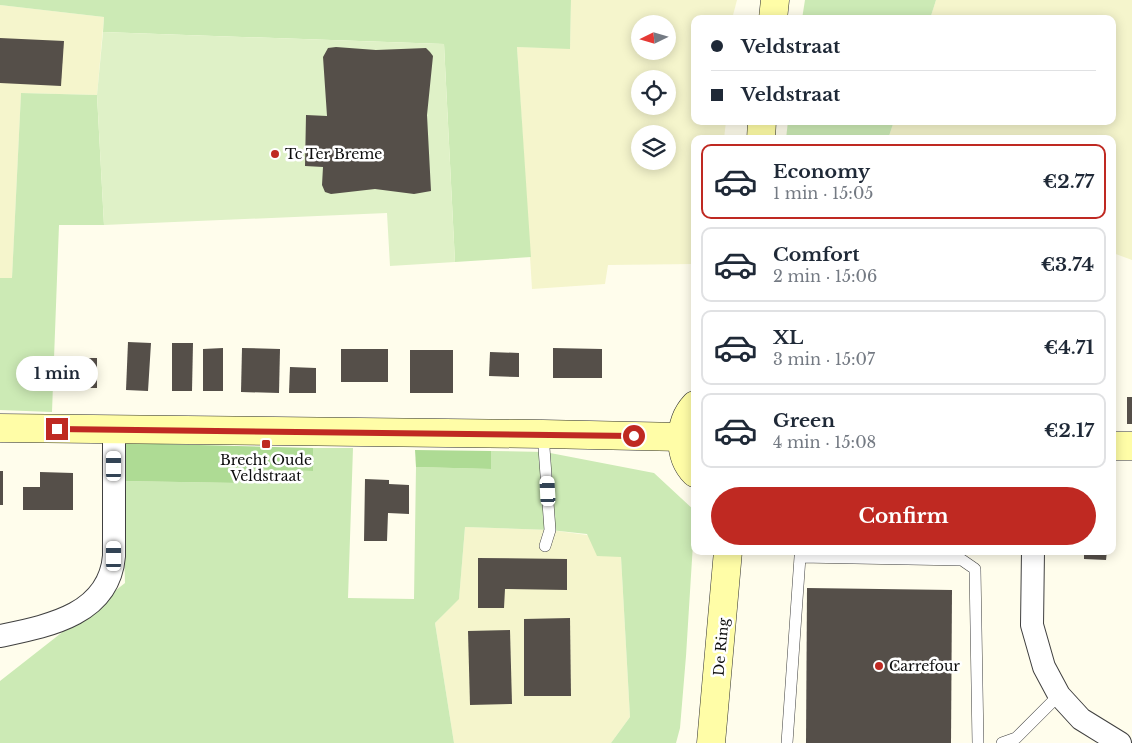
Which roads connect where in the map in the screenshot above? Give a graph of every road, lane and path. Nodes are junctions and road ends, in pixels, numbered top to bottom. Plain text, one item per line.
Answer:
1 (776, 0) edge
2 (774, 15) edge
3 (691, 412) edge
4 (0, 428) edge
5 (114, 430) junction
6 (543, 434) junction
7 (682, 437) junction
8 (1116, 446) edge
9 (1132, 446) edge
10 (691, 467) edge
11 (545, 546) dead end
12 (728, 555) edge
13 (1033, 555) edge
14 (0, 636) edge
15 (1059, 695) junction
16 (712, 743) edge
17 (787, 743) edge
18 (978, 743) edge
19 (1002, 743) edge
20 (1120, 743) edge

1 - 2 street
3 - 7 street
4 - 5 street
5 - 6 street
5 - 14 street
6 - 7 street
6 - 11 lane
7 - 10 street
8 - 9 street
12 - 16 street, De Ring
13 - 15 street
15 - 19 lane
15 - 20 street
17 - 18 lane

